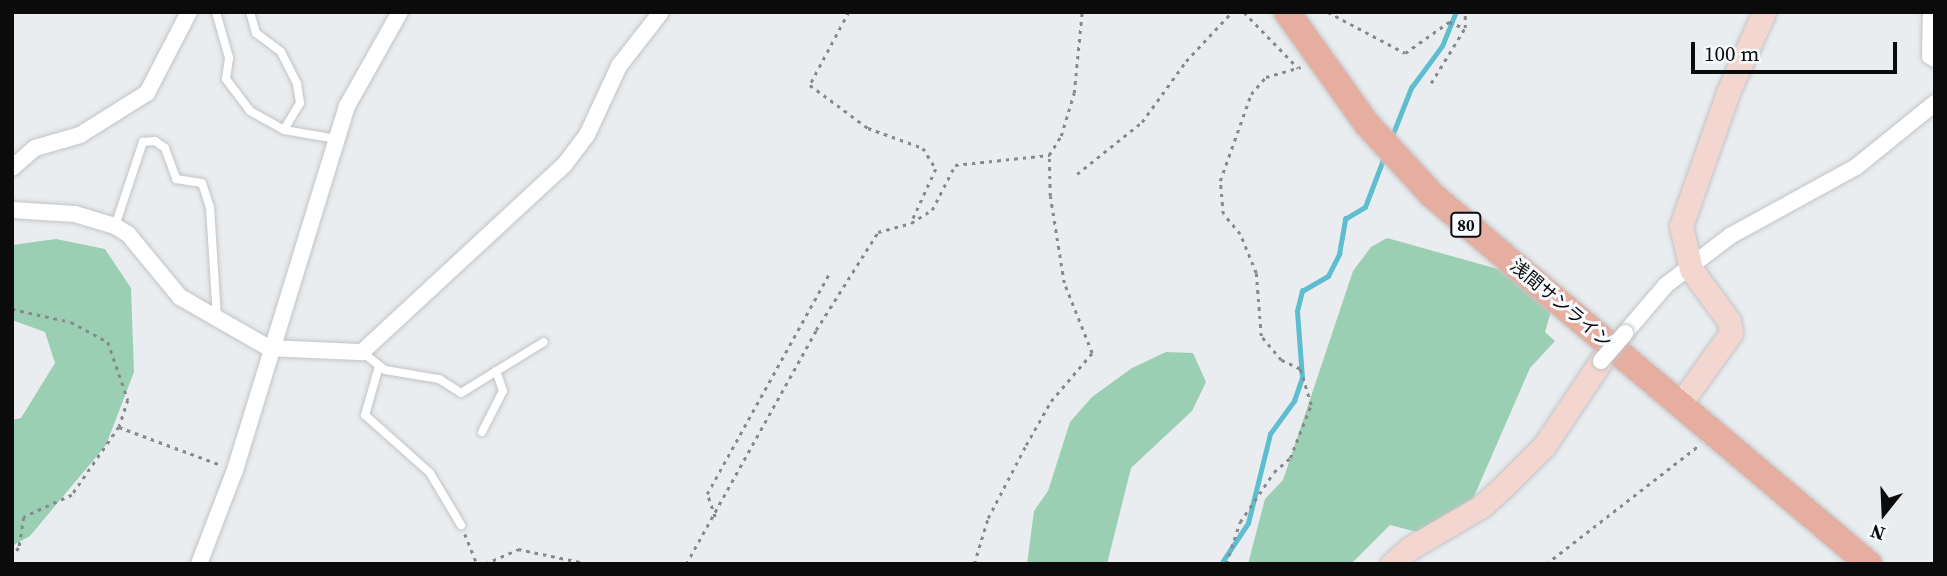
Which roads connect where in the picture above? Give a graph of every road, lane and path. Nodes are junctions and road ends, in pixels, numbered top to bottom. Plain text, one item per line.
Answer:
1 (189, 12) edge
2 (216, 12) edge
3 (250, 12) edge
4 (660, 12) edge
5 (849, 12) edge
6 (1082, 12) edge
7 (1232, 12) edge
8 (1244, 12) edge
9 (1287, 12) edge
10 (1328, 12) edge
11 (1465, 12) edge
12 (1764, 12) edge
13 (1931, 12) edge
14 (399, 13) edge
15 (1465, 29) junction
16 (1935, 59) edge
17 (1310, 65) junction
18 (1431, 83) dead end
19 (1935, 103) edge
20 (284, 130) junction
21 (336, 139) junction
22 (1049, 155) junction
23 (12, 167) edge
24 (1077, 174) dead end
25 (12, 210) edge
26 (911, 223) junction
27 (115, 226) junction
28 (1691, 269) junction
29 (830, 272) dead end
30 (12, 309) edge
31 (217, 320) junction
32 (544, 342) dead end
33 (269, 348) junction
34 (362, 352) junction
35 (1601, 361) joint
36 (380, 366) junction
37 (496, 371) junction
38 (1680, 404) junction
39 (119, 427) junction
40 (482, 432) dead end
41 (1715, 434) junction
42 (235, 470) junction
43 (715, 517) junction
44 (461, 525) joint
45 (12, 555) edge
46 (199, 564) edge
47 (477, 564) edge
48 (485, 564) edge
49 (589, 564) edge
50 (686, 564) edge
51 (974, 564) edge
52 (1226, 564) edge
53 (1392, 564) edge
54 (1546, 564) edge
55 (1869, 564) edge

1 - 23 street
2 - 20 lane
3 - 20 lane
4 - 34 street
5 - 26 path
6 - 22 path
7 - 24 path
8 - 17 path
9 - 17 main road, 浅間サンライン / 80
10 - 15 path
11 - 15 path
12 - 28 street
13 - 16 street
14 - 21 street
15 - 18 path
17 - 38 main road, 浅間サンライン / 80
17 - 52 path
19 - 28 street
20 - 21 lane
21 - 33 street
22 - 26 path
22 - 51 path
25 - 27 street
26 - 43 path
27 - 31 street
27 - 31 lane
28 - 35 street, bridge
28 - 38 street
29 - 43 path
30 - 39 path
31 - 33 street
32 - 37 lane
33 - 34 street
33 - 42 street
34 - 36 lane
35 - 53 street
36 - 37 lane
36 - 44 lane
37 - 40 lane
38 - 41 main road, 浅間サンライン / 80
39 - 42 path
39 - 45 path
41 - 54 path
41 - 55 main road, 浅間サンライン / 80
42 - 46 street
43 - 50 path
44 - 47 path
48 - 49 path

